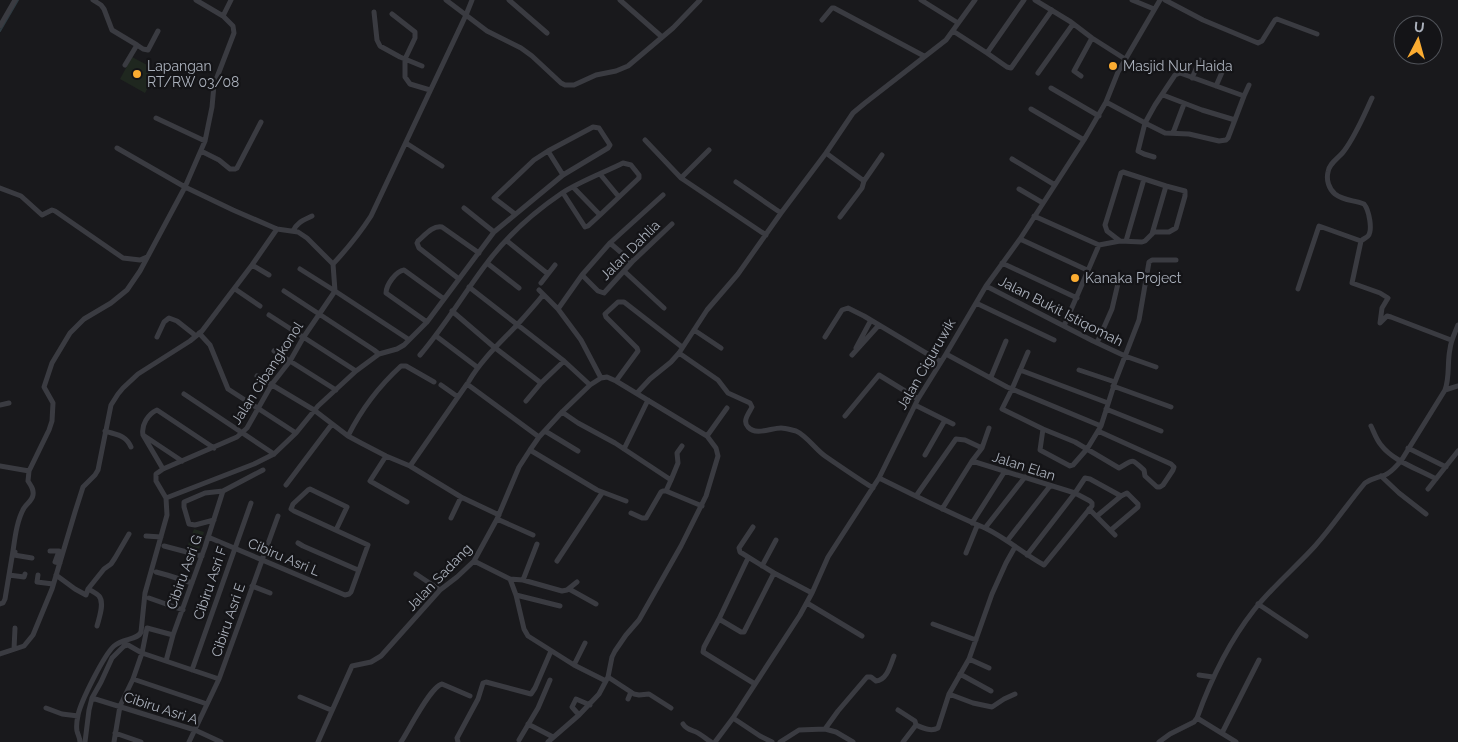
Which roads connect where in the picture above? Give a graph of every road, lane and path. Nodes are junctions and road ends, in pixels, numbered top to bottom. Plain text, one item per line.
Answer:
1 (15, 0) edge
2 (93, 0) edge
3 (196, 0) edge
4 (231, 0) edge
5 (446, 0) edge
6 (472, 0) edge
7 (509, 0) edge
8 (620, 0) edge
9 (700, 0) edge
10 (921, 0) edge
11 (975, 0) edge
12 (1024, 0) edge
13 (1035, 0) edge
14 (1132, 0) edge
15 (1160, 0) edge
16 (1165, 0) edge
17 (1154, 9) junction
18 (1052, 10) junction
19 (374, 12) dead end
20 (392, 14) dead end
21 (466, 15) junction
22 (223, 16) junction
23 (822, 20) dead end
24 (958, 23) junction
25 (1073, 24) junction
26 (0, 26) edge
27 (158, 31) dead end
28 (953, 31) junction
29 (547, 33) dead end
30 (1317, 34) dead end
31 (662, 38) junction
32 (1092, 38) junction
33 (137, 45) junction
34 (987, 54) junction
35 (924, 56) junction
36 (405, 59) junction
37 (1125, 59) junction
38 (1200, 60) dead end
39 (125, 65) dead end
40 (422, 66) dead end
41 (1223, 70) dead end
42 (1038, 73) dead end
43 (1081, 76) dead end
44 (1192, 78) junction
45 (200, 80) dead end
46 (214, 85) junction
47 (1249, 85) dead end
48 (1216, 86) junction
49 (1051, 88) dead end
50 (430, 90) junction
51 (1163, 95) junction
52 (1244, 96) junction
53 (1372, 98) dead end
54 (1106, 102) junction
55 (1184, 104) junction
56 (1031, 109) dead end
57 (1099, 116) junction
58 (156, 118) dead end
59 (1235, 120) junction
60 (261, 122) dead end
61 (1144, 123) junction
62 (1173, 133) junction
63 (645, 140) dead end
64 (1084, 140) junction
65 (205, 141) junction
66 (406, 143) junction
67 (117, 148) dead end
68 (709, 150) dead end
69 (201, 151) junction
70 (548, 151) junction
71 (826, 153) junction
72 (882, 155) dead end
73 (1154, 157) dead end
74 (1012, 159) dead end
75 (442, 166) dead end
76 (563, 174) junction
77 (600, 174) junction
78 (681, 178) junction
79 (1144, 179) junction
80 (864, 181) junction
81 (736, 182) dead end
82 (1055, 185) junction
83 (1166, 186) junction
84 (185, 187) junction
85 (573, 187) junction
86 (0, 188) edge
87 (1019, 189) dead end
88 (563, 193) junction
89 (662, 195) dead end
90 (619, 196) junction
91 (1043, 202) junction
92 (464, 208) dead end
93 (781, 213) junction
94 (515, 214) junction
95 (600, 215) junction
96 (312, 216) dead end
97 (1034, 216) junction
98 (840, 217) dead end
99 (672, 224) dead end
100 (276, 229) junction
101 (293, 231) junction
102 (494, 232) junction
103 (1152, 234) junction
104 (766, 235) junction
105 (1020, 239) junction
106 (507, 241) junction
107 (1123, 241) junction
108 (1361, 241) junction
109 (610, 243) junction
110 (1099, 245) junction
111 (479, 253) junction
112 (147, 256) junction
113 (1176, 260) dead end
114 (632, 262) junction
115 (487, 263) junction
116 (333, 264) junction
117 (1002, 264) junction
118 (252, 265) junction
119 (556, 265) dead end
120 (300, 269) dead end
121 (1087, 270) junction
122 (624, 271) junction
123 (548, 274) junction
124 (269, 275) dead end
125 (582, 275) junction
126 (459, 279) junction
127 (1119, 279) dead end
128 (541, 283) dead end
129 (986, 286) junction
130 (469, 287) junction
131 (520, 288) dead end
132 (235, 289) junction
133 (1298, 289) dead end
134 (284, 290) dead end
135 (335, 291) junction
136 (1077, 298) junction
137 (444, 299) junction
138 (976, 303) junction
139 (260, 306) dead end
140 (664, 308) dead end
141 (558, 309) junction
142 (452, 311) junction
143 (320, 313) junction
144 (269, 316) dead end
145 (871, 320) junction
146 (427, 322) junction
147 (517, 325) junction
148 (879, 325) junction
149 (1458, 325) edge
150 (1064, 326) junction
151 (694, 330) junction
152 (198, 335) junction
153 (436, 336) junction
154 (157, 337) dead end
155 (825, 337) dead end
156 (303, 338) junction
157 (408, 340) junction
158 (1054, 340) dead end
159 (1452, 340) junction
160 (1006, 341) dead end
161 (1097, 343) junction
162 (494, 347) junction
163 (682, 347) junction
164 (721, 348) dead end
165 (274, 351) dead end
166 (1028, 352) dead end
167 (679, 353) junction
168 (379, 354) junction
169 (946, 354) junction
170 (420, 355) dead end
171 (1125, 356) junction
172 (290, 361) junction
173 (564, 361) junction
174 (941, 362) junction
175 (477, 367) junction
176 (1156, 367) dead end
177 (1020, 370) junction
178 (1079, 370) dead end
179 (356, 371) junction
180 (257, 376) dead end
181 (601, 378) junction
182 (991, 378) junction
183 (616, 380) junction
184 (469, 381) dead end
185 (434, 382) dead end
186 (541, 383) junction
187 (272, 384) junction
188 (1114, 384) junction
189 (441, 385) dead end
190 (590, 385) junction
191 (1458, 386) edge
192 (1012, 389) junction
193 (336, 390) junction
194 (1445, 390) junction
195 (637, 393) junction
196 (184, 394) dead end
197 (458, 397) junction
198 (918, 399) junction
199 (526, 400) dead end
200 (648, 400) junction
201 (9, 403) dead end
202 (0, 405) edge
203 (915, 405) junction
204 (1107, 406) junction
205 (1171, 407) dead end
206 (727, 408) dead end
207 (258, 409) junction
208 (314, 410) junction
209 (562, 412) junction
210 (845, 416) dead end
211 (945, 420) junction
212 (332, 424) junction
213 (953, 424) dead end
214 (1372, 426) dead end
215 (989, 428) dead end
216 (1043, 429) junction
217 (1099, 429) junction
218 (105, 431) junction
219 (545, 431) junction
220 (1161, 431) dead end
221 (243, 433) junction
222 (296, 434) junction
223 (143, 435) junction
224 (348, 436) junction
225 (707, 436) junction
226 (539, 437) junction
227 (682, 446) dead end
228 (131, 447) dead end
229 (214, 448) junction
230 (982, 448) junction
231 (1408, 448) junction
232 (624, 449) junction
233 (1087, 449) junction
234 (530, 450) junction
235 (578, 451) dead end
236 (1458, 451) edge
237 (274, 454) junction
238 (925, 455) dead end
239 (386, 456) junction
240 (182, 461) junction
241 (972, 461) junction
242 (1401, 461) junction
243 (0, 466) edge
244 (410, 466) junction
245 (1446, 467) junction
246 (163, 469) junction
247 (263, 470) dead end
248 (29, 471) junction
249 (1005, 471) junction
250 (1382, 476) junction
251 (1025, 477) junction
252 (879, 478) junction
253 (1436, 479) junction
254 (671, 480) junction
255 (286, 485) dead end
256 (1050, 486) junction
257 (873, 488) junction
258 (1428, 488) dead end
259 (224, 491) junction
260 (666, 491) junction
261 (602, 493) junction
262 (1076, 493) junction
263 (916, 496) junction
264 (1120, 496) junction
265 (166, 498) junction
266 (461, 498) junction
267 (626, 501) dead end
268 (407, 502) dead end
269 (251, 503) dead end
270 (702, 506) junction
271 (942, 508) junction
272 (1089, 509) junction
273 (631, 513) dead end
274 (1426, 514) dead end
275 (278, 516) dead end
276 (1097, 516) junction
277 (498, 517) junction
278 (451, 518) dead end
279 (214, 520) junction
280 (975, 525) junction
281 (753, 527) dead end
282 (985, 528) junction
283 (336, 530) junction
284 (129, 534) dead end
285 (533, 535) dead end
286 (146, 536) dead end
287 (161, 537) junction
288 (208, 537) junction
289 (776, 540) dead end
290 (1007, 541) junction
291 (298, 543) dead end
292 (537, 544) dead end
293 (164, 546) dead end
294 (1015, 546) junction
295 (234, 548) junction
296 (13, 551) junction
297 (50, 551) dead end
298 (966, 553) dead end
299 (1027, 555) junction
300 (202, 556) junction
301 (32, 558) dead end
302 (748, 558) junction
303 (262, 559) junction
304 (474, 561) junction
305 (557, 561) dead end
306 (60, 563) junction
307 (762, 566) junction
308 (358, 570) junction
309 (156, 572) dead end
310 (774, 573) junction
311 (25, 574) dead end
312 (416, 574) dead end
313 (9, 575) junction
314 (38, 575) dead end
315 (56, 575) junction
316 (510, 579) junction
317 (523, 580) junction
318 (577, 582) dead end
319 (192, 583) junction
320 (53, 584) junction
321 (252, 586) junction
322 (88, 589) junction
323 (569, 589) junction
324 (440, 590) junction
325 (270, 593) dead end
326 (812, 593) junction
327 (516, 595) junction
328 (149, 598) dead end
329 (807, 603) junction
330 (0, 604) edge
331 (596, 604) dead end
332 (1258, 604) junction
333 (560, 606) dead end
334 (183, 610) junction
335 (719, 619) junction
336 (933, 624) dead end
337 (97, 626) dead end
338 (15, 628) dead end
339 (173, 635) junction
340 (862, 636) dead end
341 (1306, 636) dead end
342 (976, 640) junction
343 (585, 643) dead end
344 (14, 649) junction
345 (551, 651) junction
346 (140, 652) junction
347 (0, 654) edge
348 (894, 656) dead end
349 (969, 660) junction
350 (1259, 660) dead end
351 (166, 661) junction
352 (574, 665) junction
353 (989, 668) dead end
354 (192, 670) junction
355 (960, 674) junction
356 (1199, 675) dead end
357 (1213, 677) junction
358 (219, 678) junction
359 (133, 679) junction
360 (607, 679) junction
361 (550, 680) dead end
362 (755, 684) junction
363 (991, 691) dead end
364 (631, 692) junction
365 (949, 694) junction
366 (1016, 694) dead end
367 (470, 696) dead end
368 (300, 697) dead end
369 (92, 698) junction
370 (628, 699) dead end
371 (207, 704) junction
372 (590, 705) junction
373 (120, 706) junction
374 (46, 708) dead end
375 (671, 708) dead end
376 (331, 710) junction
377 (898, 710) dead end
378 (579, 715) junction
379 (78, 716) junction
380 (733, 718) junction
381 (1197, 718) junction
382 (528, 724) junction
383 (683, 724) dead end
384 (916, 724) junction
385 (825, 729) junction
386 (195, 730) junction
387 (1222, 732) junction
388 (115, 733) junction
389 (553, 737) junction
390 (519, 740) dead end
391 (403, 741) edge
392 (80, 742) edge
393 (85, 742) edge
394 (114, 742) edge
395 (141, 742) edge
396 (188, 742) edge
397 (221, 742) edge
398 (318, 742) edge
399 (458, 742) edge
400 (548, 742) edge
401 (711, 742) edge
402 (715, 742) edge
403 (772, 742) edge
404 (780, 742) edge
405 (853, 742) edge
406 (903, 742) edge
407 (1159, 742) edge
408 (1236, 742) edge

1 - 26 street
2 - 33 street
3 - 22 street
4 - 22 street
5 - 21 street
6 - 21 street
7 - 29 street
8 - 31 street
9 - 31 street
10 - 24 street
11 - 24 street
12 - 34 street
13 - 18 street
14 - 17 street
15 - 17 street, Jalan Ciguruwik
16 - 30 street
17 - 37 street, Jalan Ciguruwik
18 - 25 street
18 - 34 street
19 - 36 street
20 - 36 street
21 - 31 street
21 - 50 street
22 - 46 street
23 - 35 street
24 - 28 street
25 - 32 street
25 - 42 street
27 - 33 street
28 - 34 street
28 - 35 street
32 - 37 street
32 - 43 street
33 - 39 street
35 - 71 street
36 - 40 street
36 - 50 street
37 - 54 street, Jalan Ciguruwik
38 - 44 street
41 - 48 street
44 - 48 street
44 - 51 street
45 - 46 street
46 - 65 street
47 - 52 street
48 - 52 street
49 - 57 street
50 - 66 street
51 - 55 street
51 - 61 street
52 - 59 street
53 - 108 street
54 - 57 street, Jalan Ciguruwik
54 - 61 street
55 - 59 street
55 - 62 street
56 - 64 street
57 - 64 street, Jalan Ciguruwik
58 - 65 street
59 - 62 street
60 - 69 street
61 - 62 street
61 - 73 street
63 - 78 street
64 - 82 street, Jalan Ciguruwik
65 - 69 street
66 - 75 street
66 - 116 street
67 - 84 street
68 - 78 street
69 - 84 street
70 - 76 street
70 - 76 street
70 - 94 street
71 - 80 street
71 - 93 street
72 - 80 street
74 - 82 street
76 - 94 street
77 - 85 street
77 - 90 street
77 - 90 street
78 - 104 street
79 - 83 street
79 - 107 street
79 - 107 street
80 - 98 street
81 - 93 street
82 - 91 street, Jalan Ciguruwik
83 - 103 street
83 - 103 street
84 - 100 street
84 - 112 street
85 - 88 street
85 - 95 street
86 - 112 street
87 - 91 street
88 - 95 street
88 - 106 street
89 - 109 street
90 - 95 street
91 - 97 street, Jalan Ciguruwik
92 - 102 street
93 - 104 street
94 - 102 street
96 - 101 street
97 - 105 street, Jalan Ciguruwik
97 - 110 street
99 - 114 street, Jalan Dahlia
100 - 101 street
100 - 118 street
101 - 116 street
102 - 111 street
103 - 107 street
104 - 151 street
105 - 117 street, Jalan Ciguruwik
105 - 121 street
106 - 115 street
106 - 123 street
107 - 110 street
108 - 133 street
108 - 159 street
109 - 114 street
109 - 125 street
110 - 121 street
111 - 126 street
111 - 126 street
112 - 248 street
113 - 171 street
114 - 122 street, Jalan Dahlia
115 - 130 street
115 - 131 street
116 - 135 street
117 - 129 street, Jalan Ciguruwik
117 - 136 street
118 - 124 street
118 - 132 street
119 - 123 street
120 - 135 street
121 - 136 street
122 - 125 street, Jalan Dahlia
122 - 140 street
123 - 128 street
125 - 141 street
126 - 137 street
127 - 161 street
129 - 138 street, Jalan Ciguruwik
129 - 150 street, Jalan Bukit Istiqomah
130 - 142 street
130 - 147 street
132 - 139 street
132 - 152 street
134 - 143 street
135 - 143 street, Jalan Cibangkonol
135 - 157 street
136 - 150 street
137 - 146 street
137 - 146 street
138 - 158 street
138 - 169 street, Jalan Ciguruwik
141 - 147 street
141 - 181 street
142 - 153 street
142 - 162 street
143 - 156 street, Jalan Cibangkonol
143 - 168 street
144 - 156 street
145 - 148 street
145 - 148 street
145 - 155 street
146 - 157 street
147 - 162 street
147 - 173 street
148 - 174 street
149 - 159 street
150 - 161 street, Jalan Bukit Istiqomah
151 - 163 street
151 - 164 street
152 - 154 street
152 - 207 street
152 - 218 street
153 - 170 street
153 - 175 street
156 - 172 street, Jalan Cibangkonol
156 - 179 street
157 - 168 street
159 - 194 street
160 - 182 street
161 - 171 street, Jalan Bukit Istiqomah
162 - 175 street
162 - 186 street
163 - 167 street
163 - 183 street
165 - 172 street
166 - 177 street
167 - 195 street
167 - 257 street
168 - 179 street
169 - 174 street, Jalan Ciguruwik
169 - 182 street
171 - 176 street, Jalan Bukit Istiqomah
171 - 188 street
172 - 187 street, Jalan Cibangkonol
172 - 193 street
173 - 186 street
173 - 190 street
174 - 198 street, Jalan Ciguruwik
175 - 184 street
177 - 192 street
177 - 204 street
178 - 188 street
179 - 193 street
180 - 187 street
181 - 183 street
181 - 190 street, Jalan Sadang
182 - 192 street
183 - 195 street
185 - 224 street
186 - 199 street
187 - 207 street, Jalan Cibangkonol
187 - 208 street
188 - 204 street
188 - 205 street
189 - 197 street
190 - 209 street, Jalan Sadang
191 - 194 street
192 - 216 street
192 - 217 street
193 - 208 street
194 - 231 street
195 - 200 street
196 - 221 street
197 - 226 street
197 - 244 street
198 - 203 street, Jalan Ciguruwik
198 - 210 street
200 - 225 street
200 - 232 street
201 - 202 street
203 - 211 street
203 - 252 street, Jalan Ciguruwik
204 - 217 street
204 - 220 street
206 - 225 street
207 - 221 street, Jalan Cibangkonol
207 - 222 street
208 - 212 street
208 - 222 street
209 - 219 street, Jalan Sadang
209 - 232 street
211 - 213 street
211 - 238 street
212 - 224 street
212 - 255 street
214 - 242 street
215 - 230 street
216 - 233 street
216 - 233 street
217 - 233 street
217 - 233 street
218 - 228 street
218 - 306 street
219 - 226 street, Jalan Sadang
219 - 235 street
221 - 229 street, Jalan Cibangkonol
221 - 237 street
222 - 237 street
223 - 229 street
223 - 240 street
223 - 246 street
224 - 239 street
225 - 270 street
226 - 234 street, Jalan Sadang
227 - 254 street
229 - 240 street, Jalan Cibangkonol
230 - 241 street
230 - 263 street
231 - 242 street
231 - 245 street
232 - 254 street
234 - 261 street
234 - 277 street, Jalan Sadang
236 - 245 street
237 - 265 street
239 - 244 street
239 - 268 street
240 - 246 street, Jalan Cibangkonol
241 - 249 street, Jalan Elan
241 - 271 street, Jalan Elan
242 - 250 street
242 - 253 street
243 - 248 street
244 - 266 street
245 - 253 street
246 - 265 street
247 - 259 street
248 - 296 street
249 - 251 street, Jalan Elan
249 - 280 street
250 - 274 street
250 - 332 street
251 - 256 street, Jalan Elan
251 - 282 street
252 - 257 street, Jalan Ciguruwik
252 - 263 street
253 - 258 street
254 - 260 street
256 - 262 street, Jalan Elan
256 - 290 street
257 - 326 street, Jalan Ciguruwik
259 - 279 street, Cibiru Asri G
259 - 279 street
260 - 270 street
260 - 273 street
261 - 267 street
261 - 305 street
262 - 264 street
262 - 272 street, Jalan Elan
262 - 299 street
263 - 271 street
264 - 276 street
264 - 276 street
265 - 287 street
266 - 277 street
266 - 278 street
269 - 295 street, Cibiru Asri F
270 - 360 street
271 - 280 street
272 - 276 street
272 - 299 street
275 - 303 street, Cibiru Asri E
277 - 285 street
277 - 304 street, Jalan Sadang
279 - 288 street, Cibiru Asri G
280 - 282 street
280 - 298 street
281 - 302 street
282 - 290 street
283 - 283 street
283 - 308 street
284 - 322 street
286 - 287 street
287 - 379 street
288 - 295 street, Cibiru Asri L
288 - 300 street, Cibiru Asri G
289 - 307 street
290 - 294 street
291 - 308 street
292 - 317 street
293 - 300 street
294 - 299 street
294 - 342 street
295 - 303 street, Cibiru Asri L
295 - 354 street, Cibiru Asri F
296 - 301 street
296 - 313 street
297 - 306 street
300 - 319 street, Cibiru Asri G
302 - 307 street
302 - 335 street
303 - 308 street, Cibiru Asri L
303 - 321 street, Cibiru Asri E
304 - 316 street
304 - 324 street, Jalan Sadang
306 - 315 street
307 - 310 street
309 - 319 street
310 - 326 street
310 - 335 street
311 - 313 street
312 - 324 street
313 - 330 street
314 - 320 street
315 - 320 street
315 - 322 street
316 - 317 street
316 - 327 street
317 - 323 street
318 - 323 street
319 - 334 street, Cibiru Asri G
320 - 344 street
321 - 325 street
321 - 358 street, Cibiru Asri E
322 - 337 street
323 - 331 street
324 - 376 street, Jalan Sadang
326 - 329 street, Jalan Ciguruwik
327 - 333 street
327 - 345 street
328 - 334 street
329 - 340 street
329 - 362 street, Jalan Ciguruwik
332 - 341 street
332 - 357 street
334 - 339 street, Cibiru Asri G
335 - 362 street
336 - 342 street
338 - 344 street
339 - 346 street
339 - 351 street, Cibiru Asri G
342 - 349 street
343 - 352 street
344 - 347 street
345 - 352 street
345 - 399 street
346 - 351 street
346 - 359 street
346 - 369 street
348 - 385 street
349 - 353 street
349 - 355 street
350 - 387 street
351 - 354 street
352 - 360 street
354 - 358 street
355 - 363 street
355 - 365 street
356 - 357 street
357 - 381 street
358 - 371 street, Cibiru Asri E
359 - 371 street
359 - 373 street
360 - 364 street
360 - 372 street
361 - 382 street
362 - 380 street, Jalan Ciguruwik
364 - 370 street
364 - 375 street
365 - 366 street
365 - 384 street
367 - 391 street
368 - 376 street
369 - 373 street, Cibiru Asri A
369 - 393 street
371 - 386 street, Cibiru Asri E
372 - 378 street
372 - 378 street
373 - 386 street, Cibiru Asri A
373 - 388 street
374 - 379 street
376 - 398 street, Jalan Sadang
377 - 384 street
378 - 389 street
379 - 392 street
380 - 402 street, Jalan Ciguruwik
380 - 403 street
381 - 387 street
381 - 407 street
382 - 389 street
382 - 390 street
383 - 401 street
384 - 406 street
385 - 404 street
385 - 405 street
386 - 396 street, Cibiru Asri E
386 - 397 street, Cibiru Asri A
387 - 408 street
388 - 394 street
388 - 395 street
389 - 400 street

